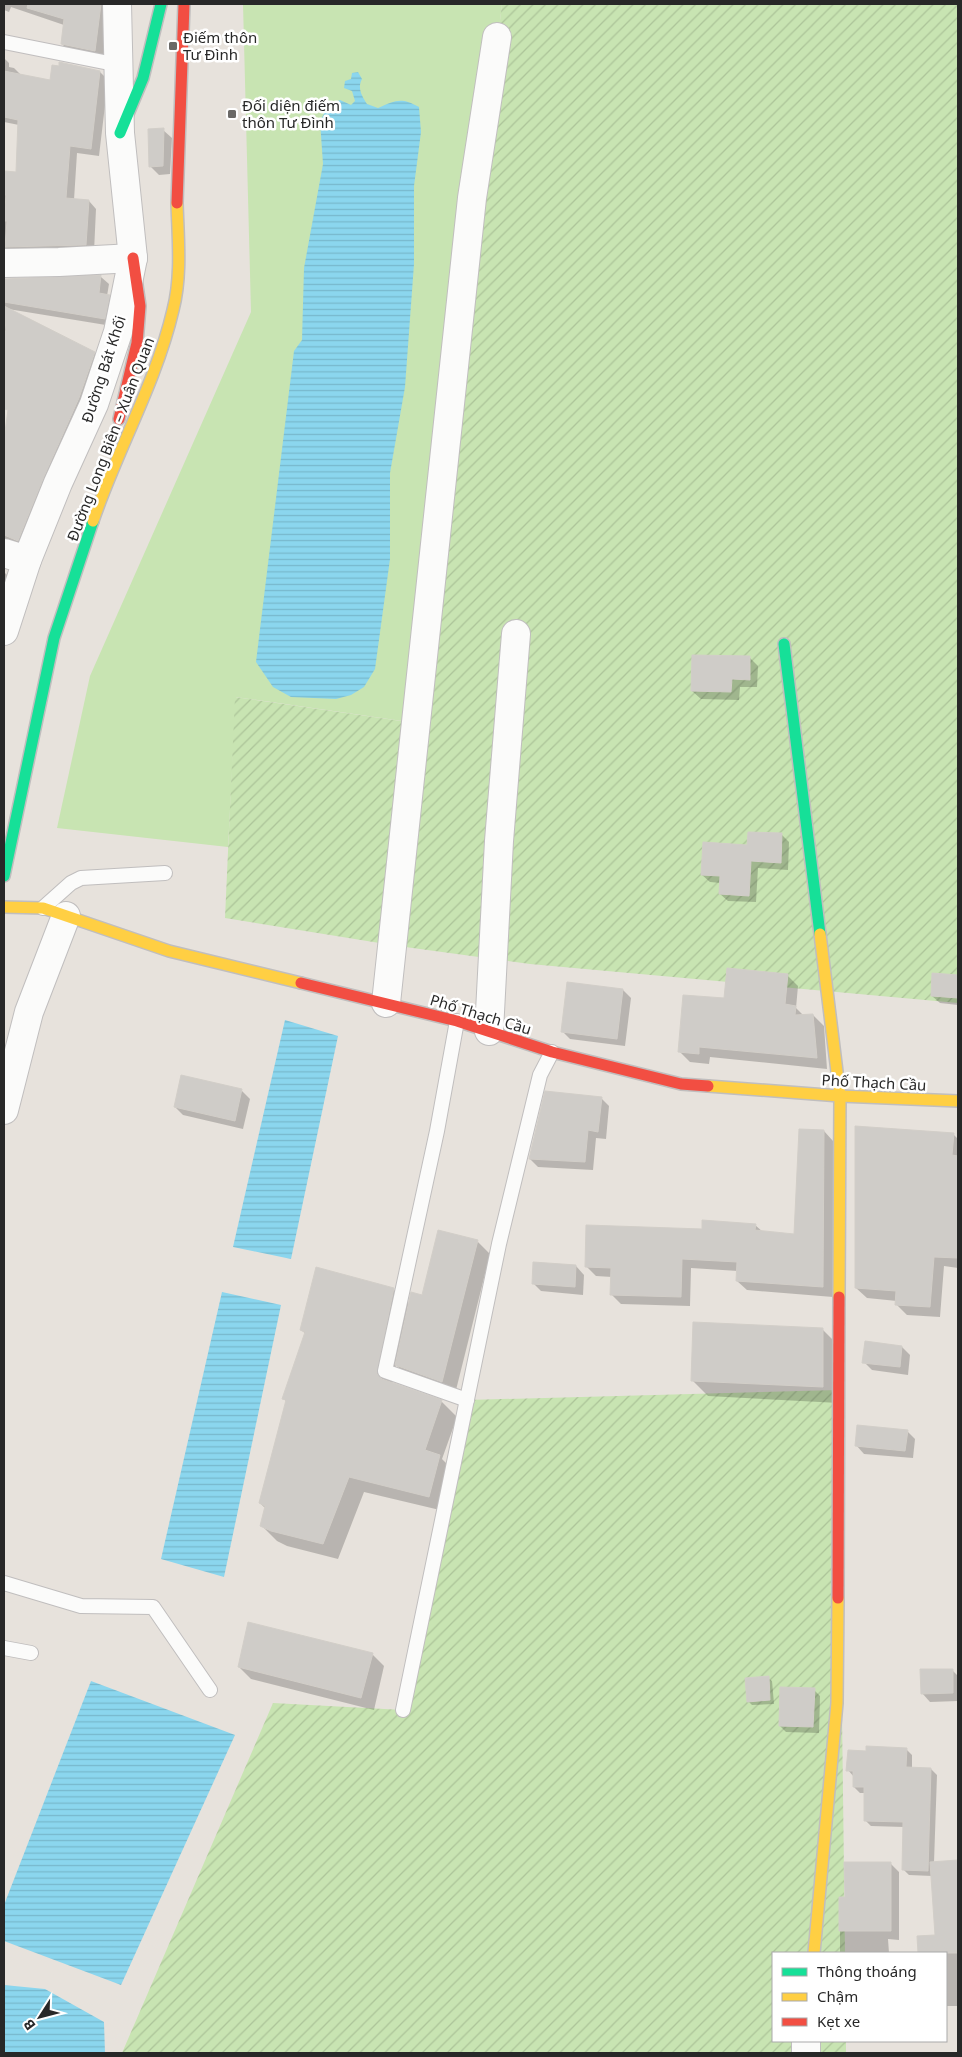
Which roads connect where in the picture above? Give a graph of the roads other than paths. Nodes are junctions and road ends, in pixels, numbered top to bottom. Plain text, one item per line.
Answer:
1 (117, 4) edge
2 (161, 4) edge
3 (184, 4) edge
4 (497, 36) dead end
5 (4, 42) edge
6 (119, 66) junction
7 (120, 133) junction
8 (132, 258) junction
9 (4, 263) edge
10 (103, 491) junction
11 (15, 556) edge
12 (4, 631) edge
13 (516, 634) dead end
14 (784, 644) dead end
15 (165, 873) dead end
16 (4, 876) edge
17 (4, 907) edge
18 (54, 912) junction
19 (386, 1003) junction
20 (456, 1020) junction
21 (489, 1031) junction
22 (552, 1052) junction
23 (840, 1096) junction
24 (958, 1101) edge
25 (4, 1110) edge
26 (467, 1400) junction
27 (4, 1583) edge
28 (4, 1648) edge
29 (31, 1653) dead end
30 (210, 1690) dead end
31 (403, 1710) dead end
32 (814, 1952) edge

1 - 6 street, Đường Bát Khối
2 - 7 street
3 - 10 street, Đường Long Biên – Xuân Quan
4 - 19 street
5 - 6 lane
6 - 7 street, Đường Bát Khối
7 - 8 street, Đường Bát Khối
8 - 9 street
8 - 10 street
8 - 11 street, Đường Bát Khối
10 - 16 street, Đường Long Biên – Xuân Quan
11 - 12 street, Đường Bát Khối
13 - 21 street
14 - 23 street
15 - 18 lane
17 - 18 street, Phố Thạch Cầu
18 - 19 street, Phố Thạch Cầu
18 - 25 street
19 - 20 street, Phố Thạch Cầu
20 - 21 street, Phố Thạch Cầu
20 - 26 lane
21 - 22 street, Phố Thạch Cầu
22 - 23 street, Phố Thạch Cầu
22 - 26 lane
23 - 24 street, Phố Thạch Cầu
23 - 32 street
26 - 31 lane
27 - 30 lane
28 - 29 lane

